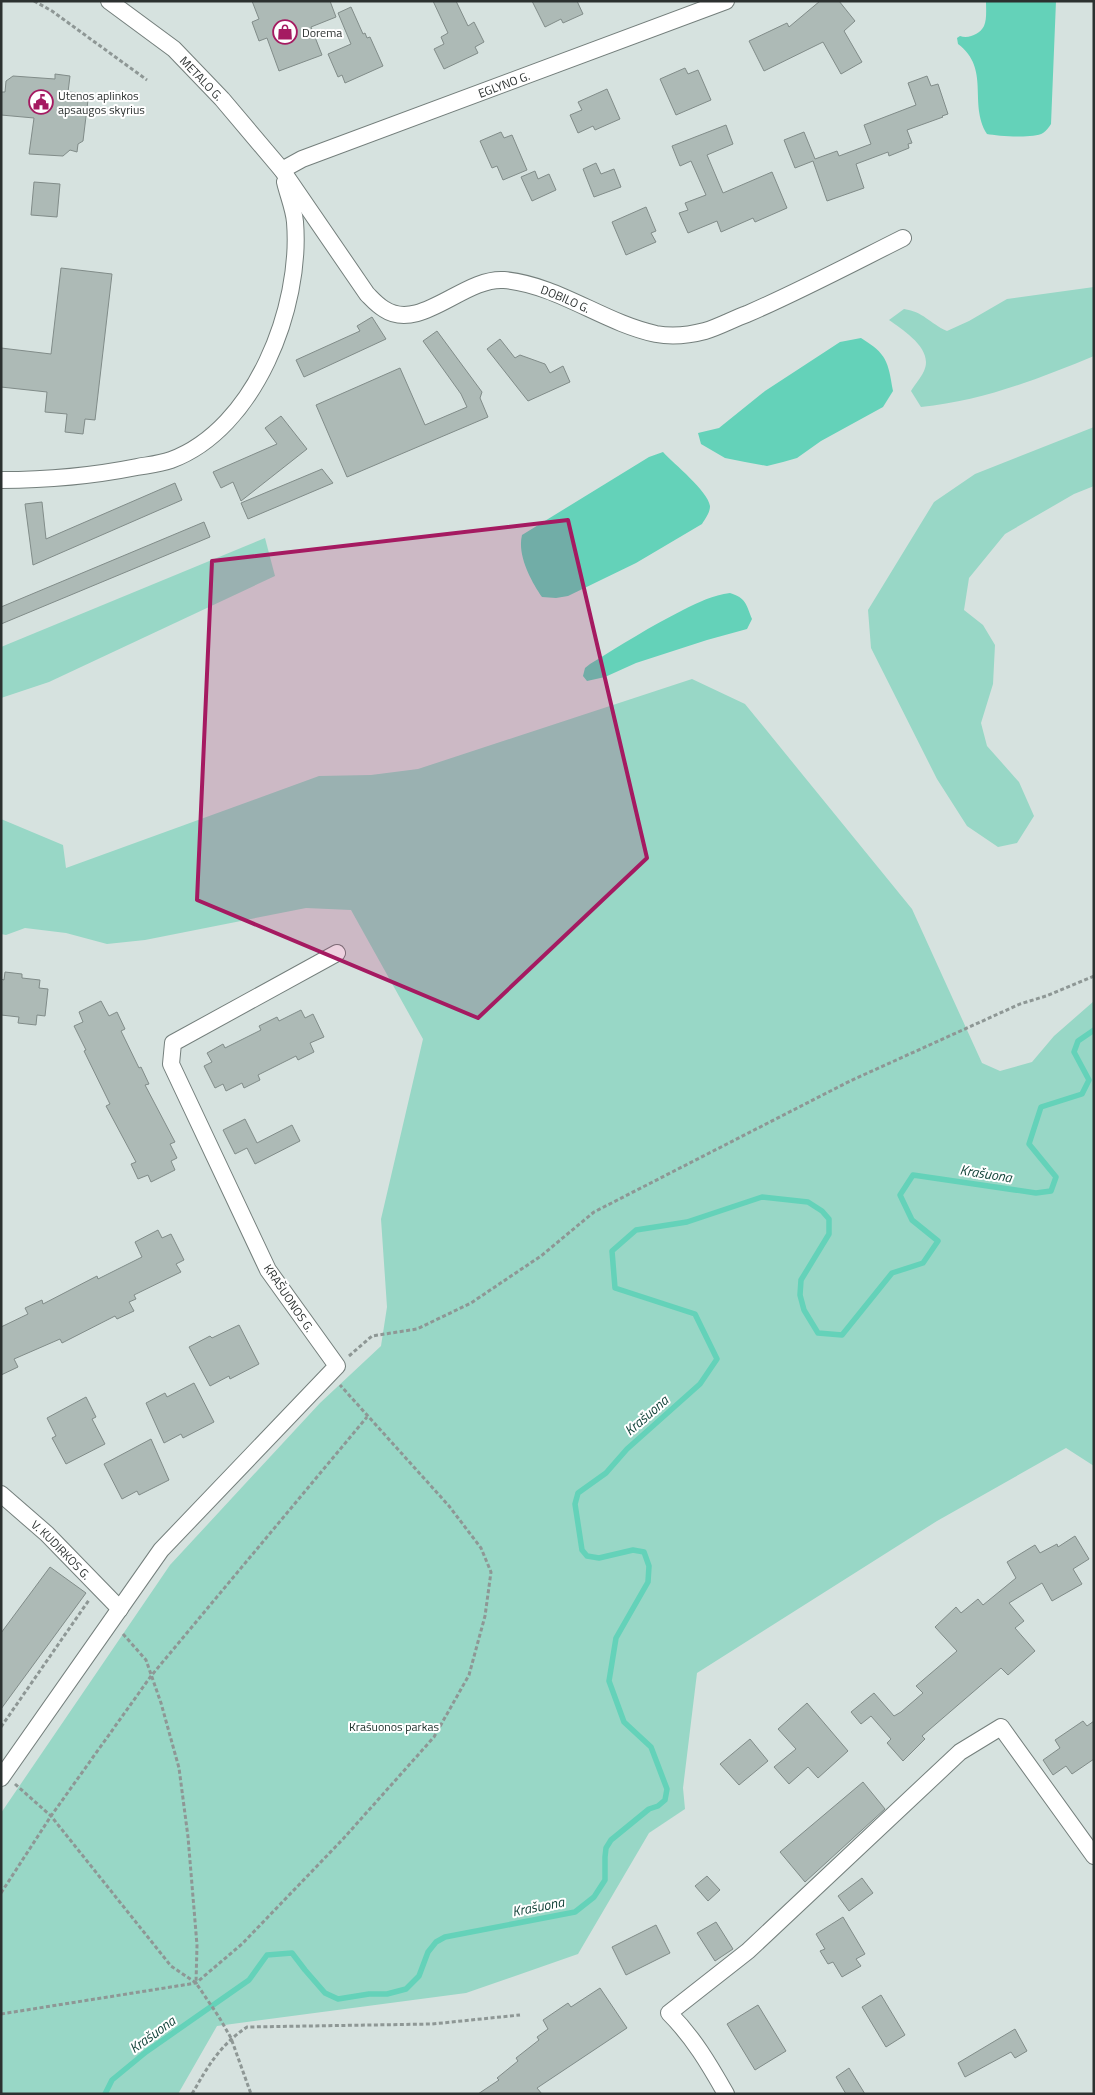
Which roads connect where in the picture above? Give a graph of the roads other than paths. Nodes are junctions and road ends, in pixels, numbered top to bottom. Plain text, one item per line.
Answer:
1 (109, 1) edge
2 (726, 1) edge
3 (282, 170) junction
4 (903, 238) dead end
5 (1, 480) edge
6 (337, 953) dead end
7 (1, 1494) edge
8 (120, 1609) junction
9 (2, 1776) edge
10 (1094, 1856) edge
11 (726, 2094) edge

1 - 3 street, METALO G.
2 - 3 street, EGLYNO G.
3 - 4 street, DOBILO G.
3 - 5 street
6 - 8 street, KRAŠUONOS G.
7 - 8 street, V. KUDIRKOS G.
8 - 9 street
10 - 11 street

